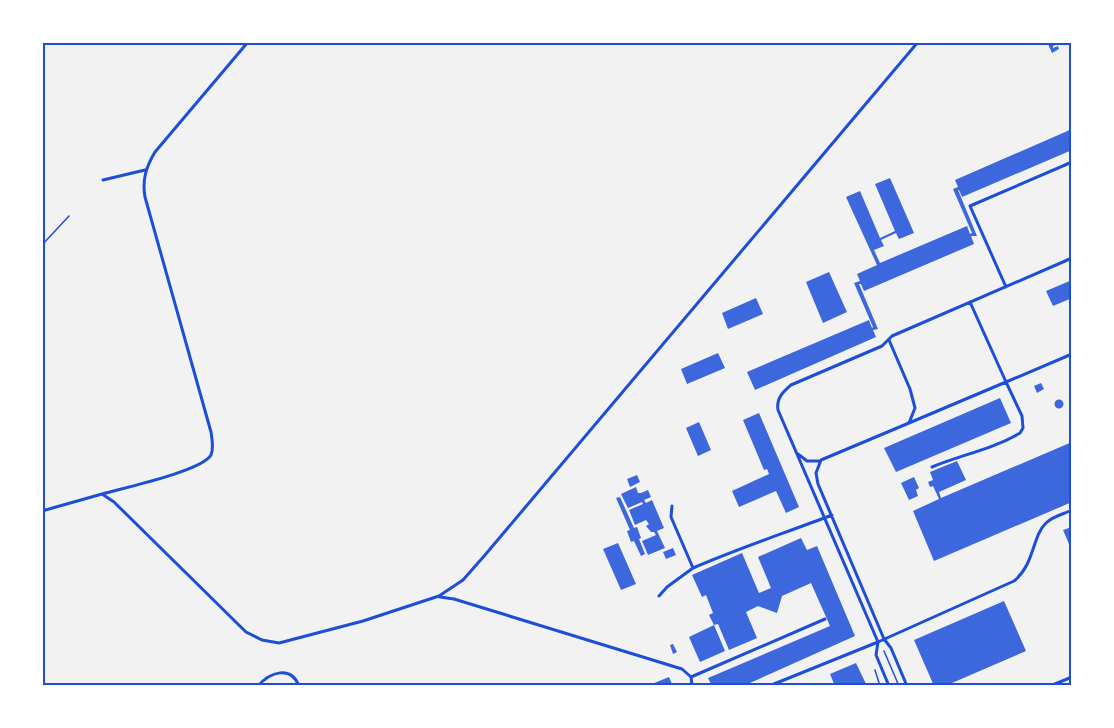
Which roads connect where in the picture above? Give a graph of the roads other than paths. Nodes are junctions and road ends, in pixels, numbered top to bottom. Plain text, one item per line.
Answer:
1 (248, 42) edge
2 (918, 42) edge
3 (1069, 42) edge
4 (1072, 48) edge
5 (1072, 162) edge
6 (146, 170) junction
7 (102, 180) dead end
8 (1072, 258) edge
9 (1006, 287) junction
10 (970, 302) junction
11 (889, 340) junction
12 (1072, 354) edge
13 (1006, 382) junction
14 (909, 423) junction
15 (797, 453) junction
16 (821, 460) junction
17 (932, 467) dead end
18 (102, 494) junction
19 (672, 506) dead end
20 (42, 510) edge
21 (1072, 510) edge
22 (832, 515) junction
23 (825, 518) junction
24 (693, 568) junction
25 (439, 596) junction
26 (659, 596) dead end
27 (825, 619) dead end
28 (884, 639) junction
29 (878, 642) junction
30 (691, 677) junction
31 (1072, 677) edge
32 (258, 686) edge
33 (299, 686) edge
34 (692, 686) edge
35 (769, 686) edge
36 (889, 686) edge
37 (907, 686) edge
38 (1050, 686) edge

1 - 6 lane
2 - 25 lane
3 - 4 lane
5 - 9 lane
6 - 7 lane
6 - 18 lane
8 - 9 lane
9 - 10 lane
10 - 11 lane
10 - 13 lane
11 - 14 lane
11 - 15 lane
12 - 13 lane
13 - 14 lane
13 - 17 lane
14 - 16 lane
15 - 16 lane
15 - 23 lane
16 - 22 lane
18 - 20 lane
18 - 25 lane
19 - 24 lane
21 - 28 lane
22 - 23 lane
22 - 28 lane
23 - 24 lane
23 - 29 lane
24 - 26 lane
25 - 30 lane
27 - 30 lane
28 - 29 lane
28 - 37 lane
29 - 35 lane
29 - 36 lane
30 - 34 lane
31 - 38 lane
32 - 33 lane

